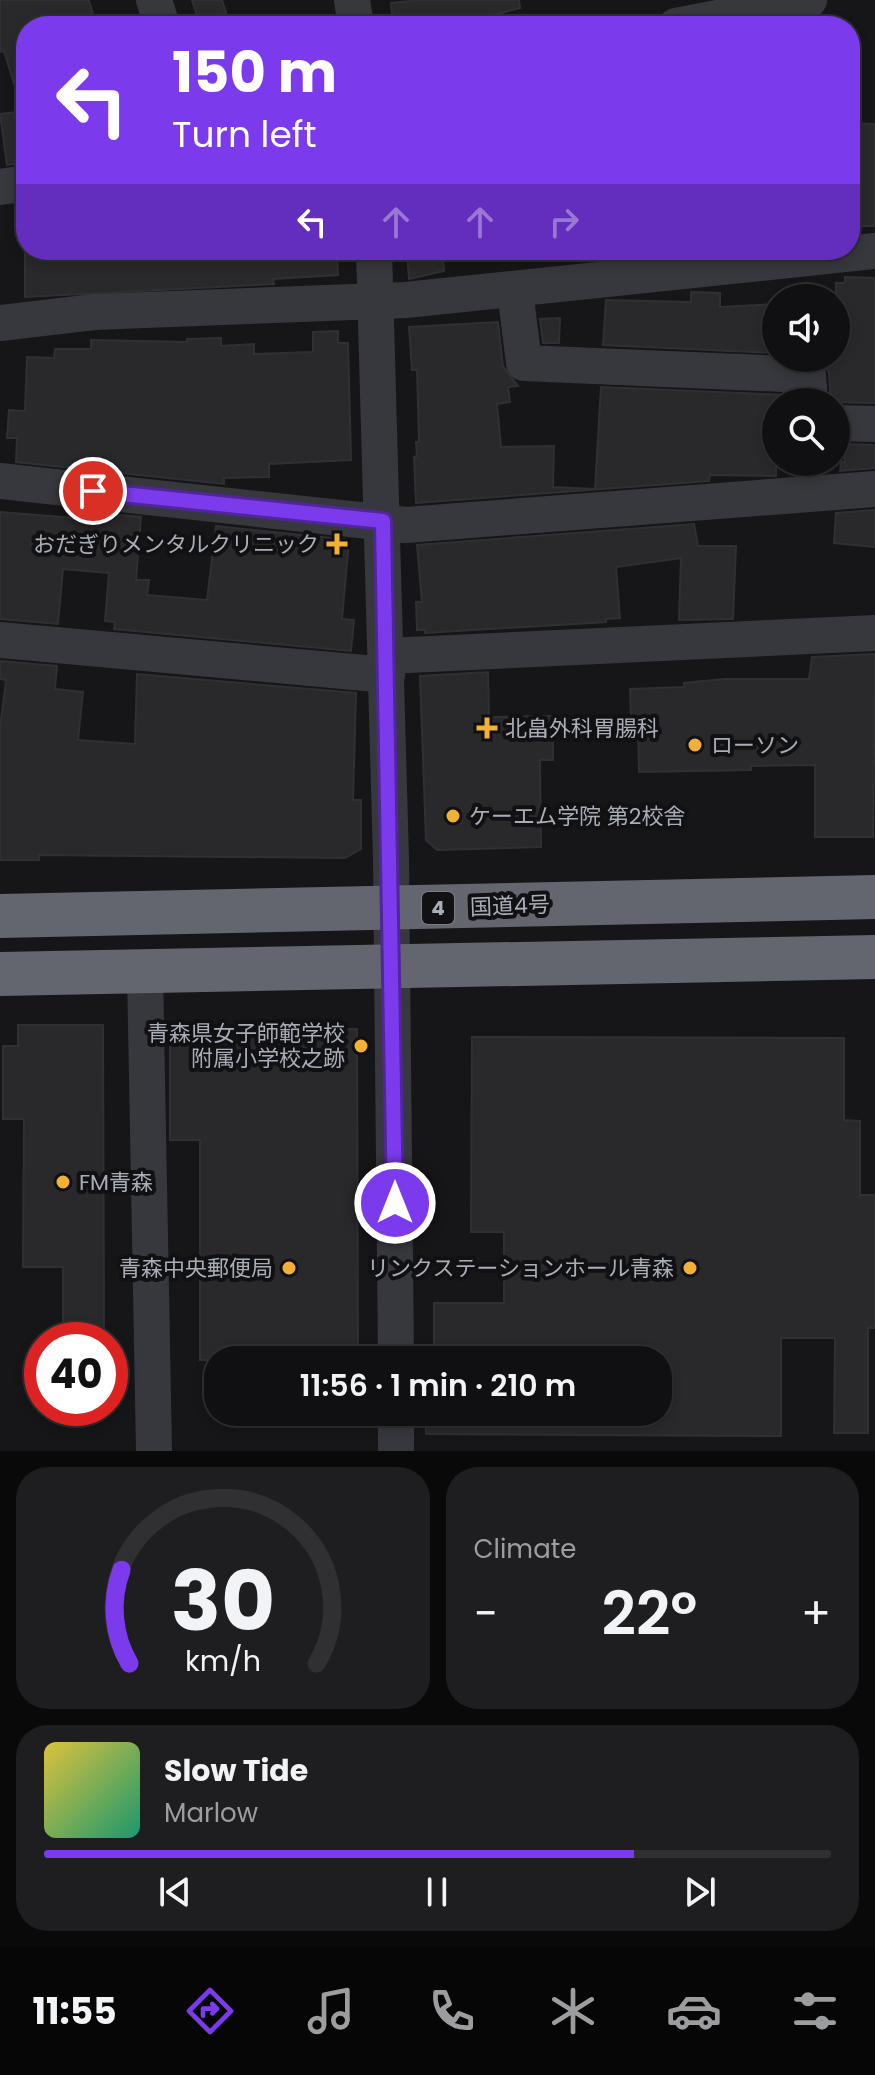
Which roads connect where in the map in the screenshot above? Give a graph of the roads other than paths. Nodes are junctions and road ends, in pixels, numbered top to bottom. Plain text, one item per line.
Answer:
1 (809, 0) edge
2 (727, 16) edge
3 (374, 260) edge
4 (792, 260) edge
5 (515, 290) junction
6 (376, 301) junction
7 (0, 323) edge
8 (809, 388) edge
9 (850, 423) edge
10 (875, 424) edge
11 (0, 481) edge
12 (875, 489) edge
13 (383, 521) junction
14 (875, 633) edge
15 (0, 640) edge
16 (387, 666) junction
17 (875, 897) edge
18 (391, 910) junction
19 (0, 916) edge
20 (875, 957) edge
21 (392, 966) junction
22 (145, 971) junction
23 (0, 974) edge
24 (396, 1346) edge
25 (396, 1426) edge
26 (154, 1451) edge
27 (396, 1451) edge

1 - 2 street
3 - 6 street
4 - 5 street
5 - 6 street
5 - 8 street
6 - 7 street
6 - 13 street
9 - 10 street
11 - 13 street
12 - 13 street
13 - 16 street
14 - 16 street
15 - 16 street
16 - 18 street
17 - 18 highway, 国道4号 / 4
18 - 19 highway, 国道4号 / 4
18 - 21 street
20 - 21 highway
21 - 22 highway
21 - 24 street
22 - 23 highway
22 - 26 street
25 - 27 street

